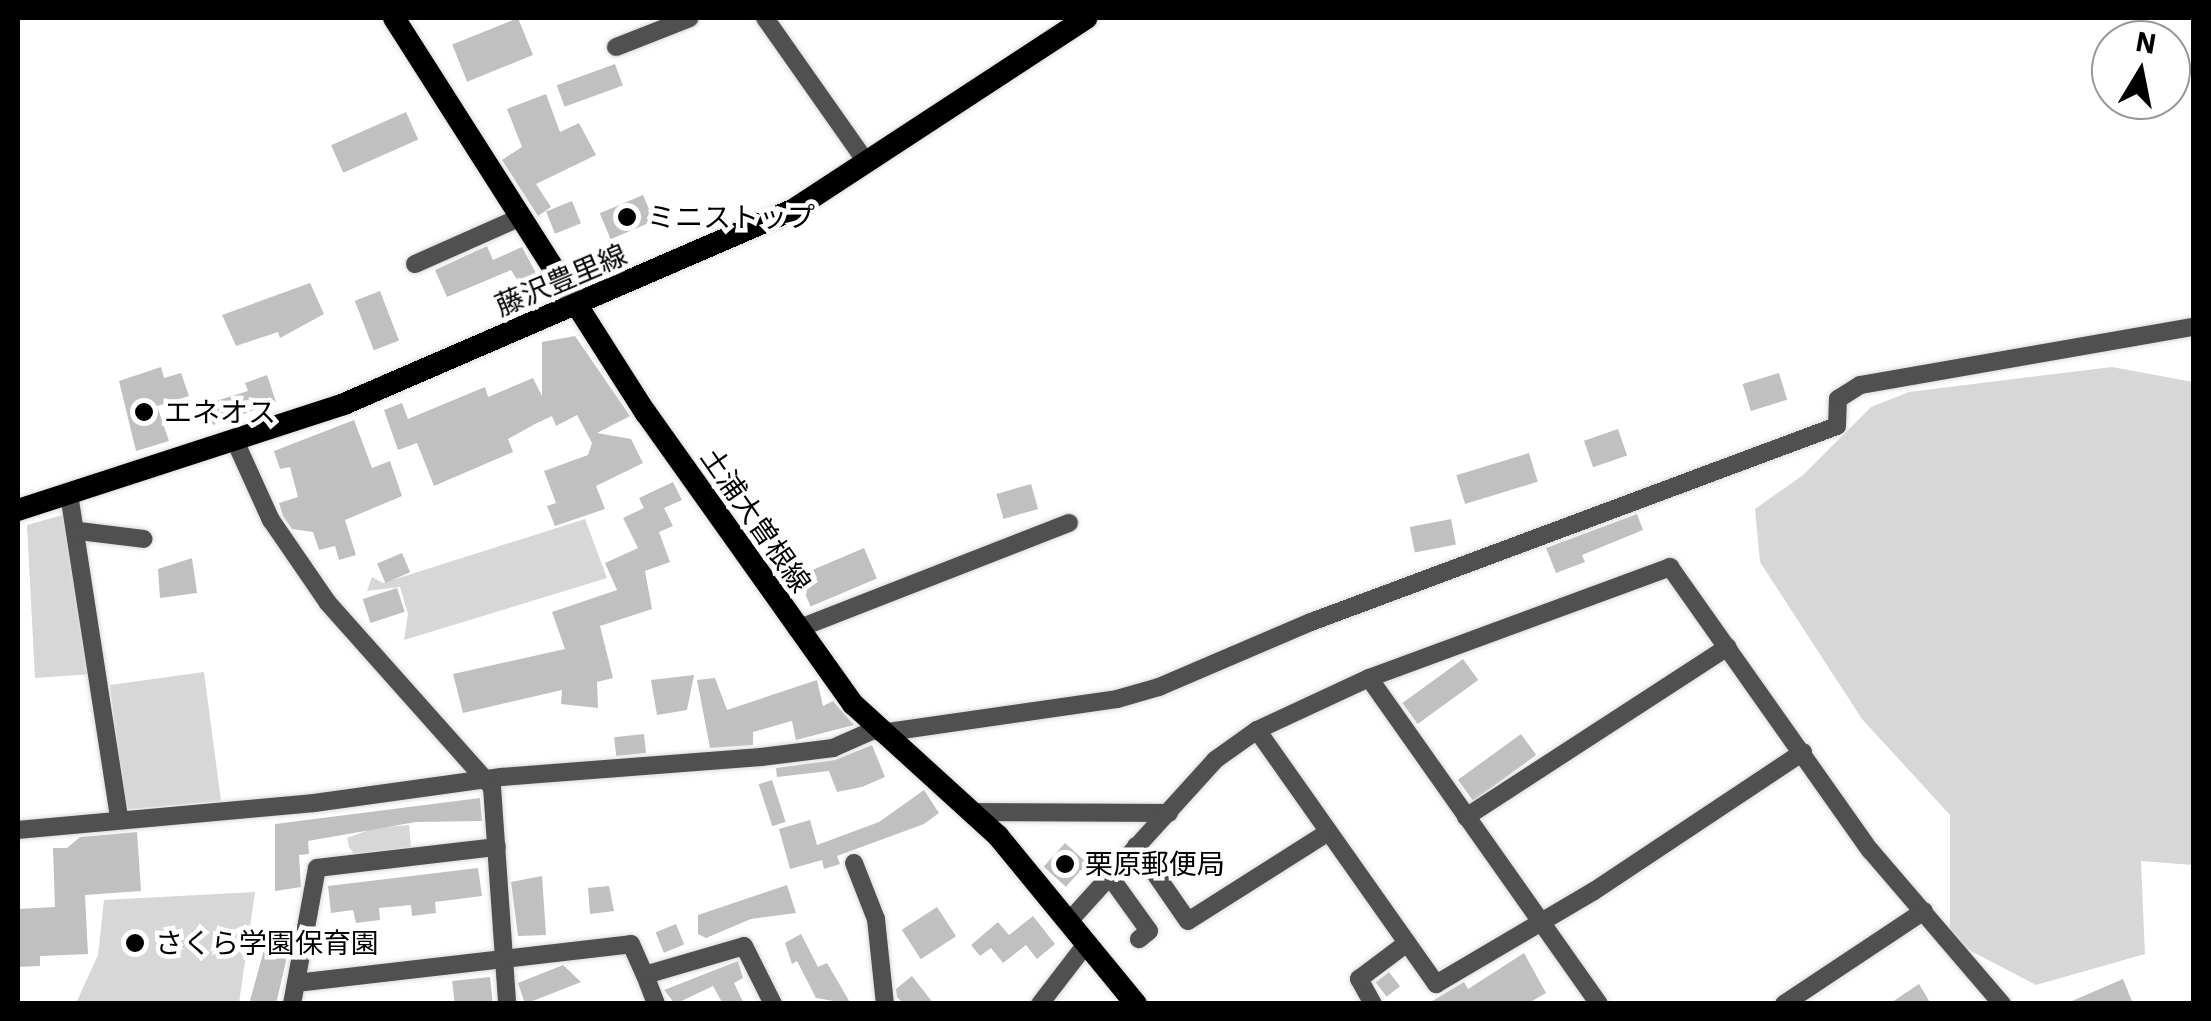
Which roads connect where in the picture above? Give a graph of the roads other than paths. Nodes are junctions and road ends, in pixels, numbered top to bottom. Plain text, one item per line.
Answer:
1 (394, 18) edge
2 (690, 18) edge
3 (765, 18) edge
4 (1086, 18) edge
5 (616, 47) dead end
6 (867, 163) junction
7 (519, 218) junction
8 (415, 264) dead end
9 (575, 308) junction
10 (2194, 327) edge
11 (236, 443) junction
12 (69, 494) junction
13 (18, 510) edge
14 (1069, 522) dead end
15 (79, 530) junction
16 (144, 539) dead end
17 (797, 629) junction
18 (1728, 647) junction
19 (1369, 678) junction
20 (1257, 730) junction
21 (878, 731) junction
22 (1803, 752) junction
23 (487, 780) junction
24 (969, 812) junction
25 (1169, 814) junction
26 (1466, 817) junction
27 (119, 818) junction
28 (18, 830) edge
29 (1328, 832) junction
30 (1136, 846) junction
31 (497, 847) junction
32 (854, 863) dead end
33 (1108, 874) junction
34 (1924, 911) junction
35 (1071, 920) junction
36 (1541, 924) junction
37 (1139, 939) dead end
38 (1087, 943) junction
39 (1407, 943) junction
40 (505, 959) junction
41 (645, 975) junction
42 (296, 984) junction
43 (292, 1004) edge
44 (507, 1004) edge
45 (656, 1004) edge
46 (772, 1004) edge
47 (885, 1004) edge
48 (1040, 1004) edge
49 (1136, 1004) edge
50 (1373, 1004) edge
51 (1599, 1004) edge
52 (1784, 1004) edge
53 (2002, 1004) edge

1 - 7 main road, 土浦大曽根線
2 - 5 street
3 - 6 street
4 - 6 main road, 藤沢豊里線
6 - 9 main road, 藤沢豊里線
7 - 8 street
7 - 9 main road, 土浦大曽根線
9 - 11 main road, 藤沢豊里線
9 - 17 main road, 土浦大曽根線
10 - 21 street
11 - 12 main road, 藤沢豊里線
11 - 23 street
12 - 13 main road, 藤沢豊里線
12 - 15 street
14 - 17 street
15 - 16 street
15 - 27 street
17 - 21 main road, 土浦大曽根線
18 - 19 street
18 - 22 street
18 - 26 street
19 - 20 street
19 - 26 street
20 - 25 street
20 - 29 street
21 - 23 street
21 - 24 main road, 土浦大曽根線
22 - 34 street
22 - 36 street
23 - 27 street
23 - 31 street
24 - 25 street
24 - 35 main road, 土浦大曽根線
25 - 30 street
26 - 36 street
27 - 28 street
29 - 30 street
29 - 39 street
30 - 33 street
31 - 40 street
31 - 42 street
32 - 47 street
33 - 35 street
33 - 37 street
34 - 52 street
34 - 53 street
35 - 38 main road, 土浦大曽根線
36 - 39 street
36 - 51 street
38 - 48 street
38 - 49 main road, 土浦大曽根線
39 - 50 street
40 - 41 street
40 - 42 street
40 - 44 street
41 - 45 street
41 - 46 street
42 - 43 street

